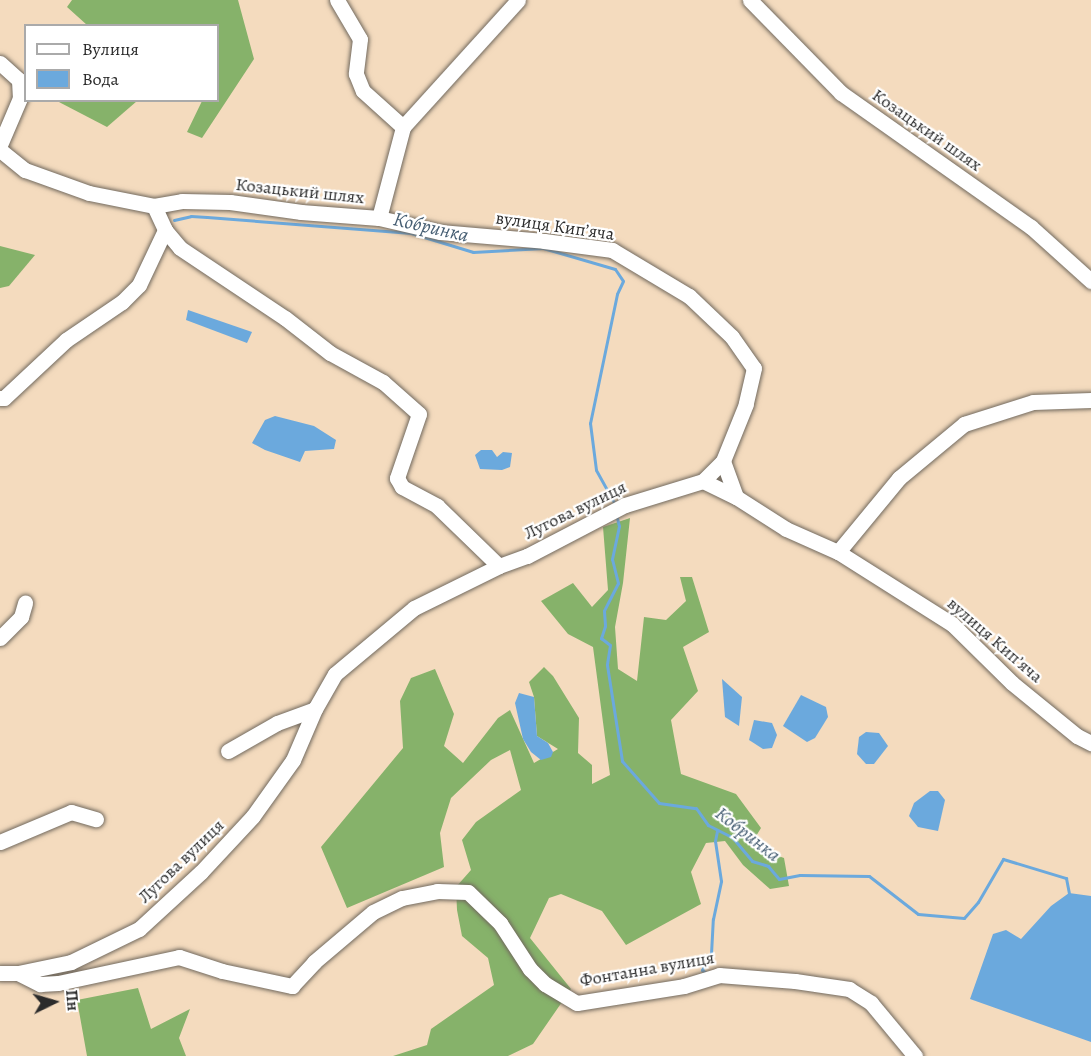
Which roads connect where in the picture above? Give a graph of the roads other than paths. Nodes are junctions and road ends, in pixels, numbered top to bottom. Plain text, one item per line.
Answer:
1 (336, 0) edge
2 (518, 0) edge
3 (750, 0) edge
4 (0, 63) edge
5 (403, 127) junction
6 (0, 145) edge
7 (0, 150) edge
8 (154, 206) junction
9 (379, 218) junction
10 (165, 230) junction
11 (1091, 281) edge
12 (0, 398) edge
13 (1091, 400) edge
14 (723, 461) junction
15 (703, 481) junction
16 (736, 496) junction
17 (838, 552) junction
18 (500, 566) junction
19 (25, 603) dead end
20 (0, 638) edge
21 (315, 709) junction
22 (1091, 743) edge
23 (228, 751) dead end
24 (96, 819) dead end
25 (0, 842) edge
26 (345, 936) joint
27 (18, 972) junction
28 (0, 973) edge
29 (915, 1056) edge

1 - 5 street
2 - 5 street, Козацький шлях
3 - 11 street, Козацький шлях
4 - 6 street
5 - 9 street, Козацький шлях
7 - 8 street, Козацький шлях
8 - 9 street, Козацький шлях
8 - 10 street
9 - 14 street, вулиця Кипʼяча
10 - 12 street
10 - 18 street
13 - 17 street
14 - 15 street
14 - 16 street
15 - 16 street, вулиця Кипʼяча
15 - 18 street, Лугова вулиця
16 - 17 street, вулиця Кипʼяча
17 - 22 street, вулиця Кипʼяча
18 - 21 street, Лугова вулиця
19 - 20 street
21 - 23 street
21 - 27 street, Лугова вулиця
24 - 25 street
26 - 27 street, Лугова вулиця
26 - 29 street, Фонтанна вулиця
27 - 28 street, Лугова вулиця

